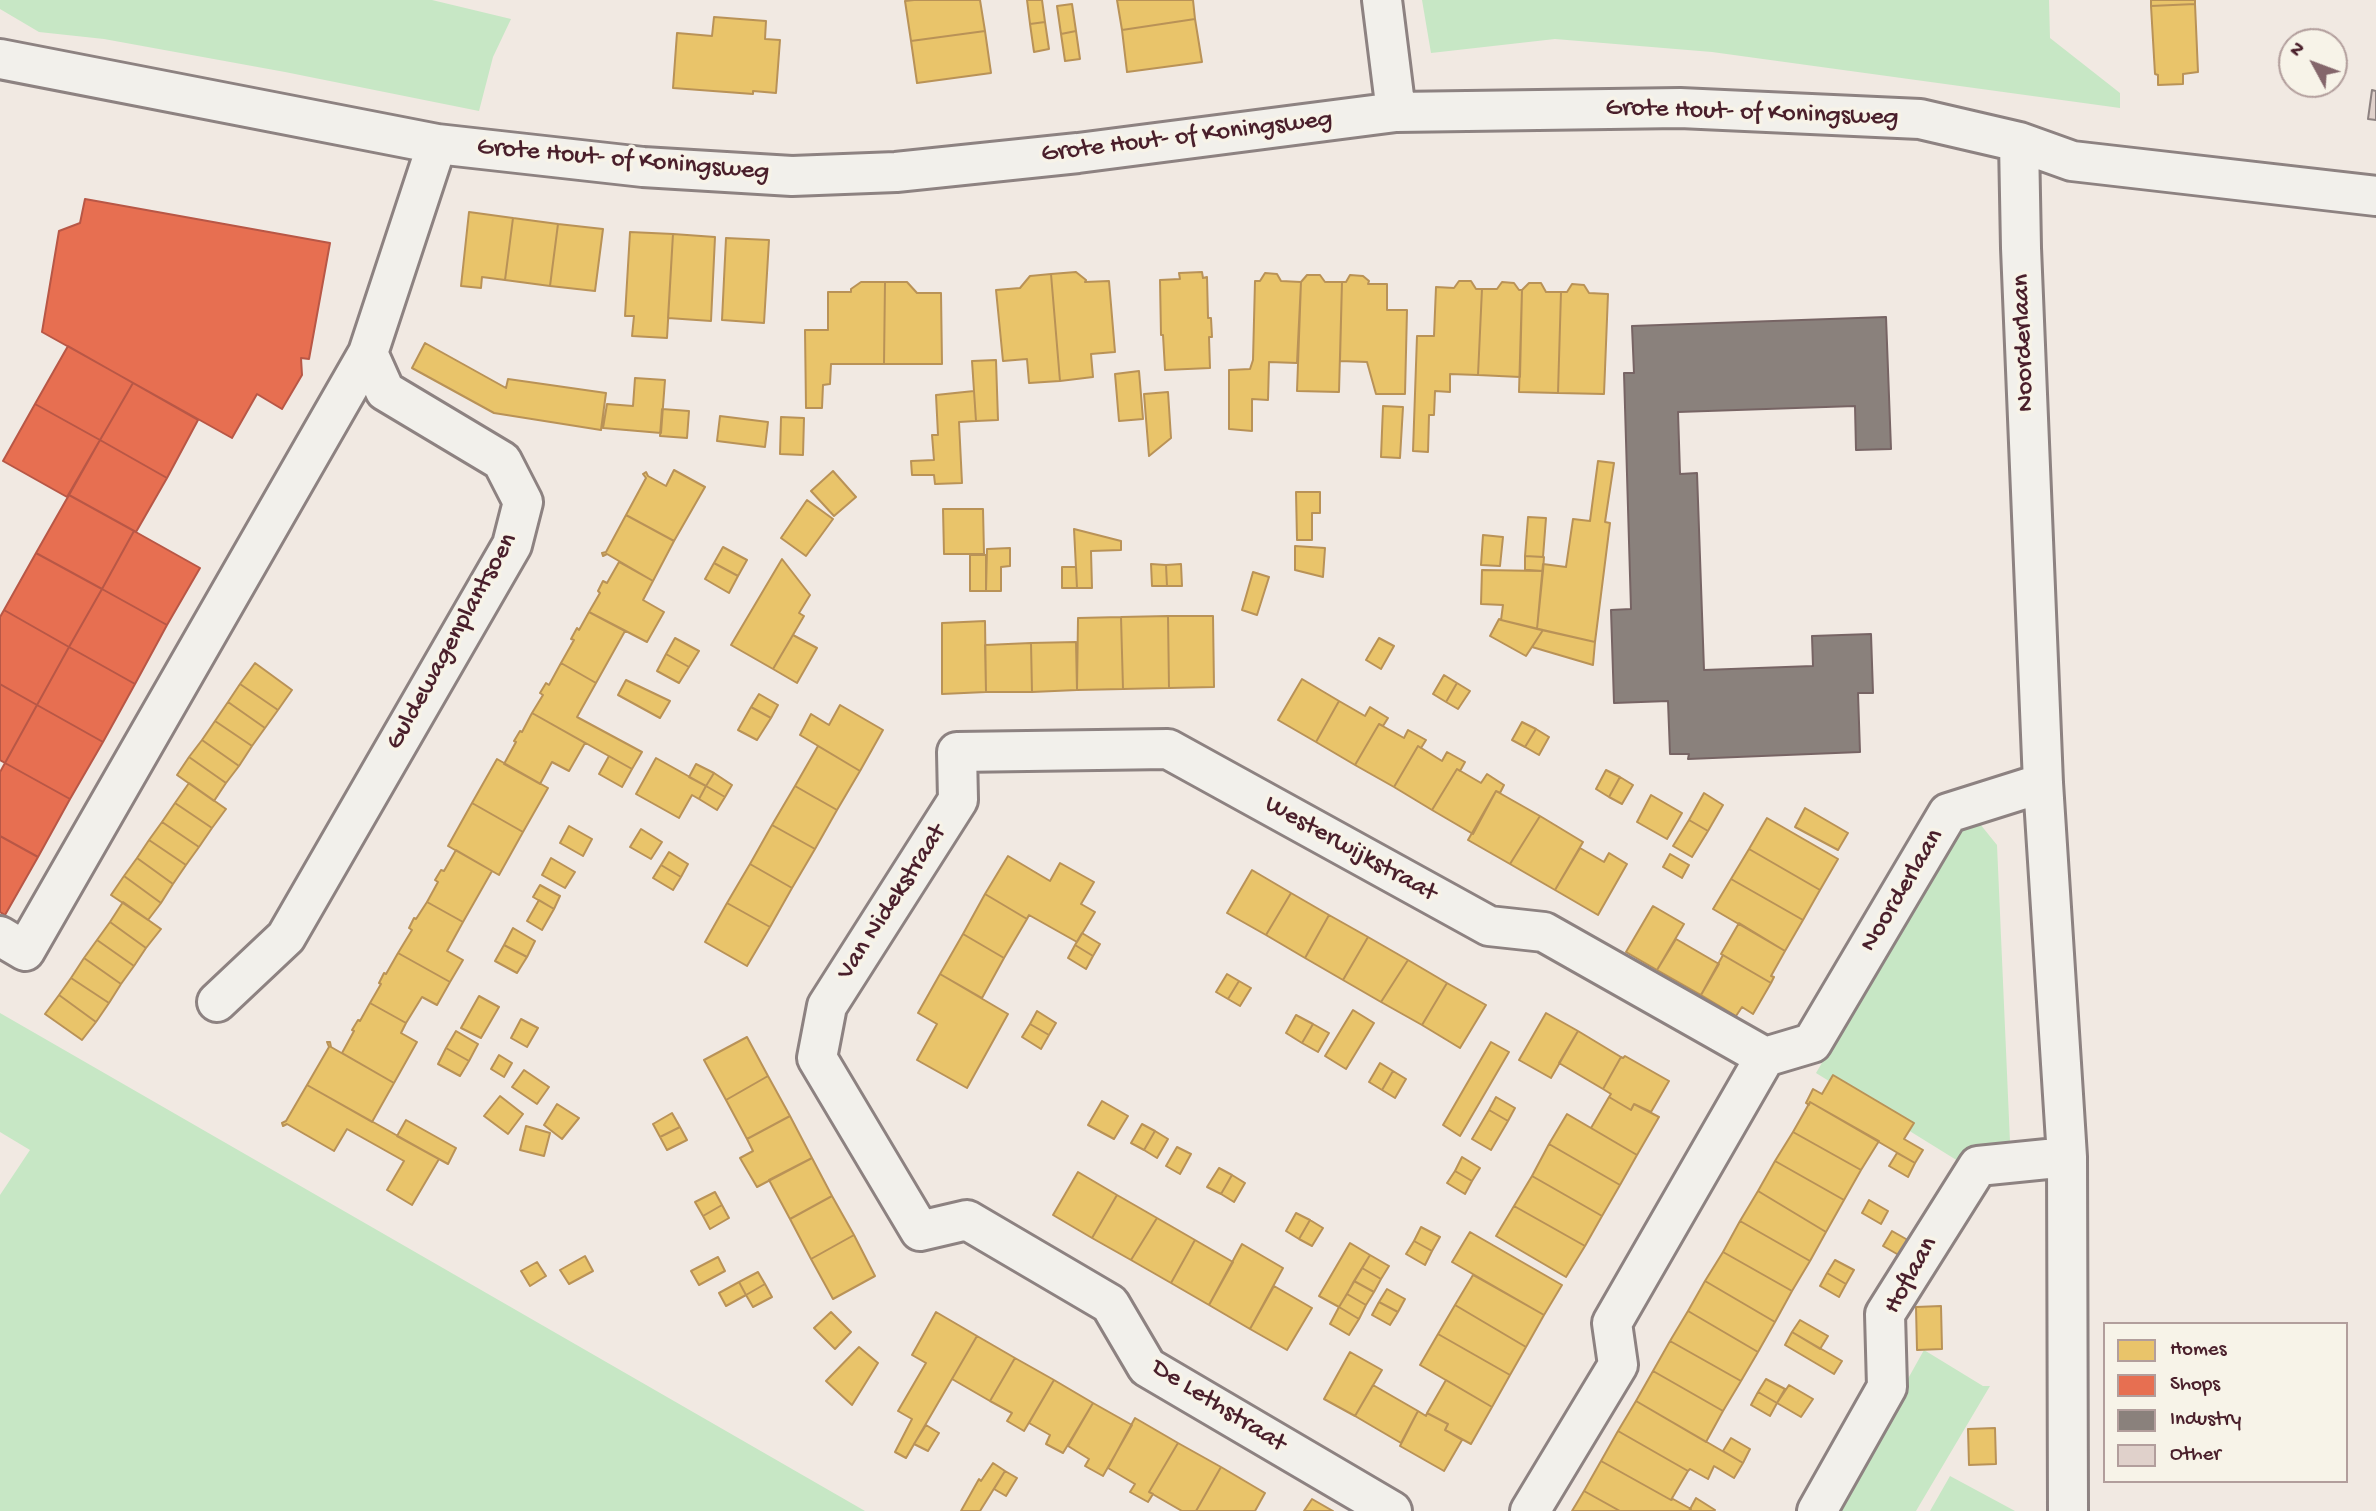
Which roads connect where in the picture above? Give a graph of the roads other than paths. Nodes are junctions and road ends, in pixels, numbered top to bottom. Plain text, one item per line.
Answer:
1 (1382, 0) edge
2 (0, 59) edge
3 (1396, 112) junction
4 (2019, 142) junction
5 (437, 144) junction
6 (2376, 196) edge
7 (368, 353) junction
8 (2043, 783) junction
9 (958, 800) joint
10 (0, 936) edge
11 (217, 1002) dead end
12 (827, 1006) joint
13 (1765, 1057) junction
14 (2067, 1157) junction
15 (1392, 1511) edge
16 (1530, 1511) edge
17 (1817, 1511) edge
18 (2068, 1511) edge

1 - 3 street
2 - 5 street, Grote Hout- of Koningsweg
3 - 4 street, Grote Hout- of Koningsweg
3 - 5 street, Grote Hout- of Koningsweg
4 - 6 street, Grote Hout- of Koningsweg
4 - 8 street, Noorderlaan
5 - 7 street
7 - 10 street
7 - 11 street, Guldewagenplantsoen
8 - 13 street, Noorderlaan
8 - 14 street
9 - 12 street, Van Nidekstraat
9 - 13 street, Westerwijkstraat
12 - 15 street, De Lethstraat
13 - 16 street
14 - 17 street, Hoflaan
14 - 18 street

